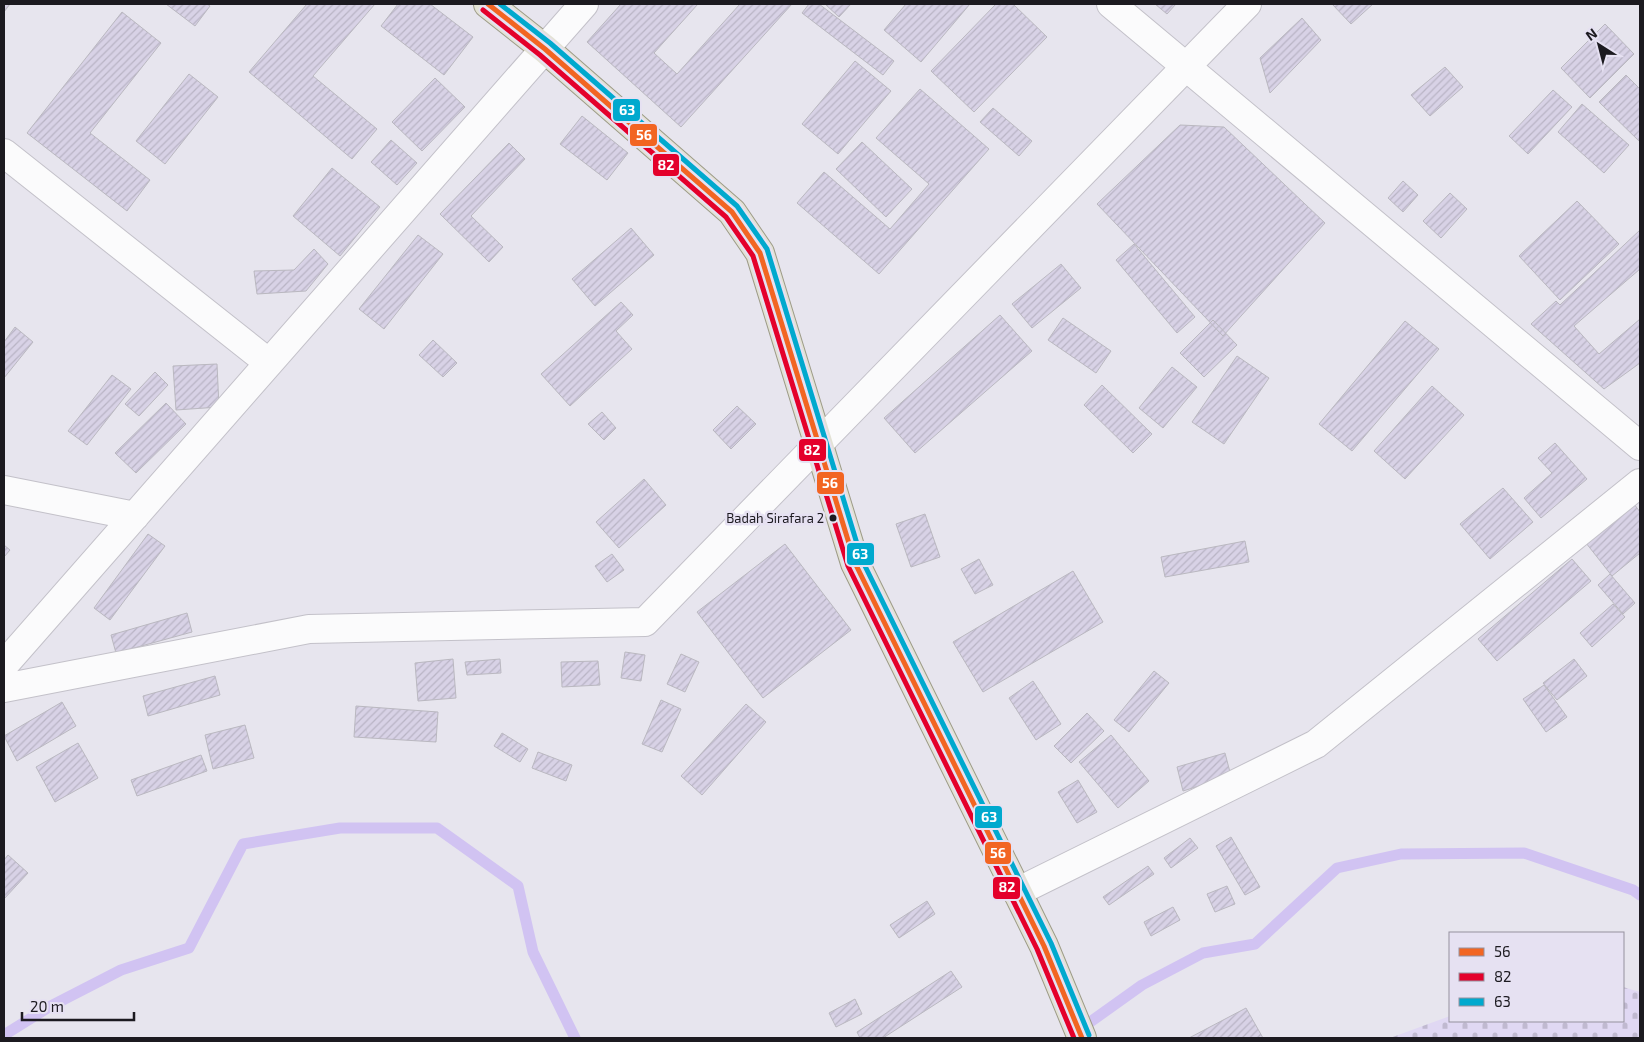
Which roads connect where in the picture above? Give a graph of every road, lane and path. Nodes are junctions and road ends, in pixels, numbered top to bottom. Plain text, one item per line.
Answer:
1 (488, 4) edge
2 (584, 4) edge
3 (1111, 4) edge
4 (1247, 4) edge
5 (545, 49) junction
6 (1186, 66) junction
7 (4, 153) edge
8 (269, 363) junction
9 (818, 444) junction
10 (1640, 446) edge
11 (1640, 483) edge
12 (4, 490) edge
13 (135, 516) junction
14 (4, 665) edge
15 (4, 688) edge
16 (1017, 892) junction
17 (1082, 1038) edge

1 - 5 main road
2 - 5 street
3 - 6 street
4 - 6 street
5 - 8 street
5 - 9 main road
6 - 9 street
6 - 10 street
7 - 8 street
8 - 13 street
9 - 15 street
9 - 16 main road
11 - 16 street
12 - 13 street
13 - 14 street
16 - 17 main road

